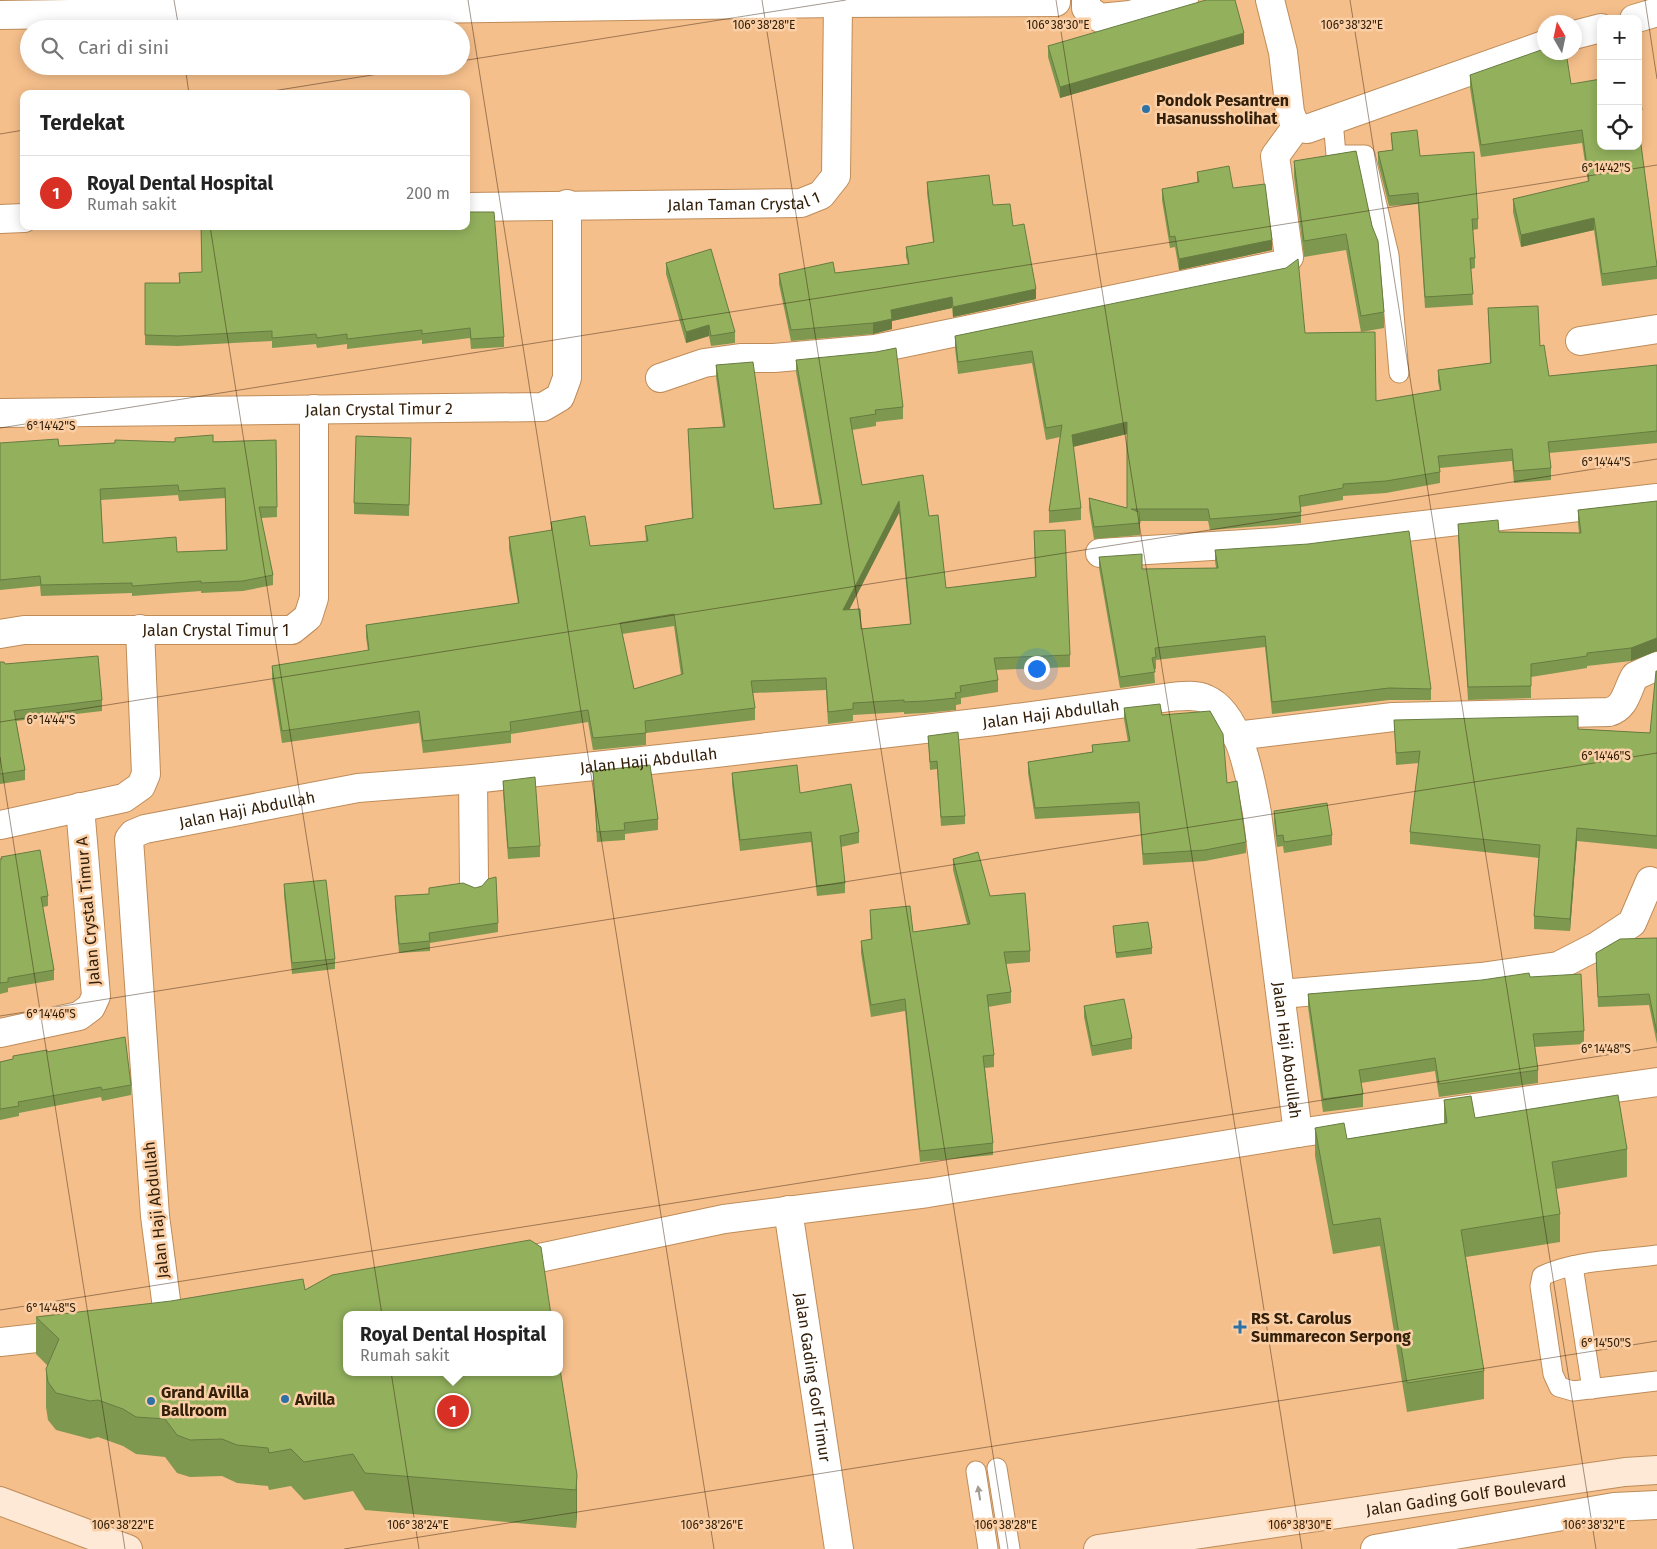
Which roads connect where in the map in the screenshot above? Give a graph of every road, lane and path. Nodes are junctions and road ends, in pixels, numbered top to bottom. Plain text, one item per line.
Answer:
1 (1086, 0) edge
2 (1184, 0) edge
3 (1270, 0) edge
4 (1056, 2) dead end
5 (838, 3) junction
6 (1657, 12) edge
7 (0, 15) edge
8 (1642, 17) edge
9 (1597, 29) edge
10 (1582, 33) edge
11 (1537, 47) edge
12 (1333, 120) junction
13 (1297, 126) junction
14 (567, 204) junction
15 (470, 207) edge
16 (0, 218) edge
17 (20, 218) edge
18 (1657, 329) edge
19 (1580, 341) dead end
20 (1399, 374) dead end
21 (660, 378) dead end
22 (314, 409) junction
23 (0, 413) edge
24 (1657, 498) edge
25 (1100, 553) dead end
26 (140, 629) junction
27 (0, 634) edge
28 (1657, 666) edge
29 (1236, 736) junction
30 (473, 779) junction
31 (80, 807) junction
32 (0, 825) edge
33 (1650, 881) dead end
34 (474, 882) dead end
35 (1281, 994) junction
36 (0, 1033) edge
37 (1657, 1082) edge
38 (1298, 1133) junction
39 (788, 1210) junction
40 (1657, 1255) edge
41 (1573, 1266) junction
42 (479, 1270) edge
43 (197, 1318) edge
44 (99, 1331) edge
45 (0, 1342) edge
46 (1657, 1381) edge
47 (1592, 1389) junction
48 (997, 1468) dead end
49 (1657, 1470) edge
50 (976, 1471) dead end
51 (0, 1501) edge
52 (1657, 1505) edge
53 (842, 1547) edge
54 (128, 1549) edge
55 (988, 1549) edge
56 (1010, 1549) edge
57 (1098, 1549) edge
58 (1375, 1549) edge

1 - 2 street
3 - 13 street
4 - 5 street
5 - 7 street
5 - 14 street, Jalan Taman Crystal 1
6 - 8 street
9 - 10 street
11 - 12 street
12 - 13 street
12 - 20 lane
13 - 21 street
14 - 15 street, Jalan Taman Crystal 1
14 - 22 street, Jalan Crystal Timur 2
16 - 17 street
18 - 19 street
22 - 23 street, Jalan Crystal Timur 2
22 - 26 street, Jalan Crystal Timur 1
24 - 25 street
26 - 27 street, Jalan Crystal Timur 1
26 - 31 street
28 - 29 street
29 - 30 street, Jalan Haji Abdullah
29 - 35 street, Jalan Haji Abdullah
30 - 34 street
30 - 43 street, Jalan Haji Abdullah
31 - 32 street
31 - 36 street, Jalan Crystal Timur A
33 - 35 street
35 - 38 street, Jalan Haji Abdullah
37 - 38 street
38 - 39 street
39 - 42 street
39 - 53 street, Jalan Gading Golf Timur
40 - 41 lane
41 - 47 lane
41 - 47 lane
44 - 45 street
46 - 47 lane
48 - 56 lane
49 - 57 main road, Jalan Gading Golf Boulevard
55 -> 50 lane
51 - 54 main road
52 - 58 street

